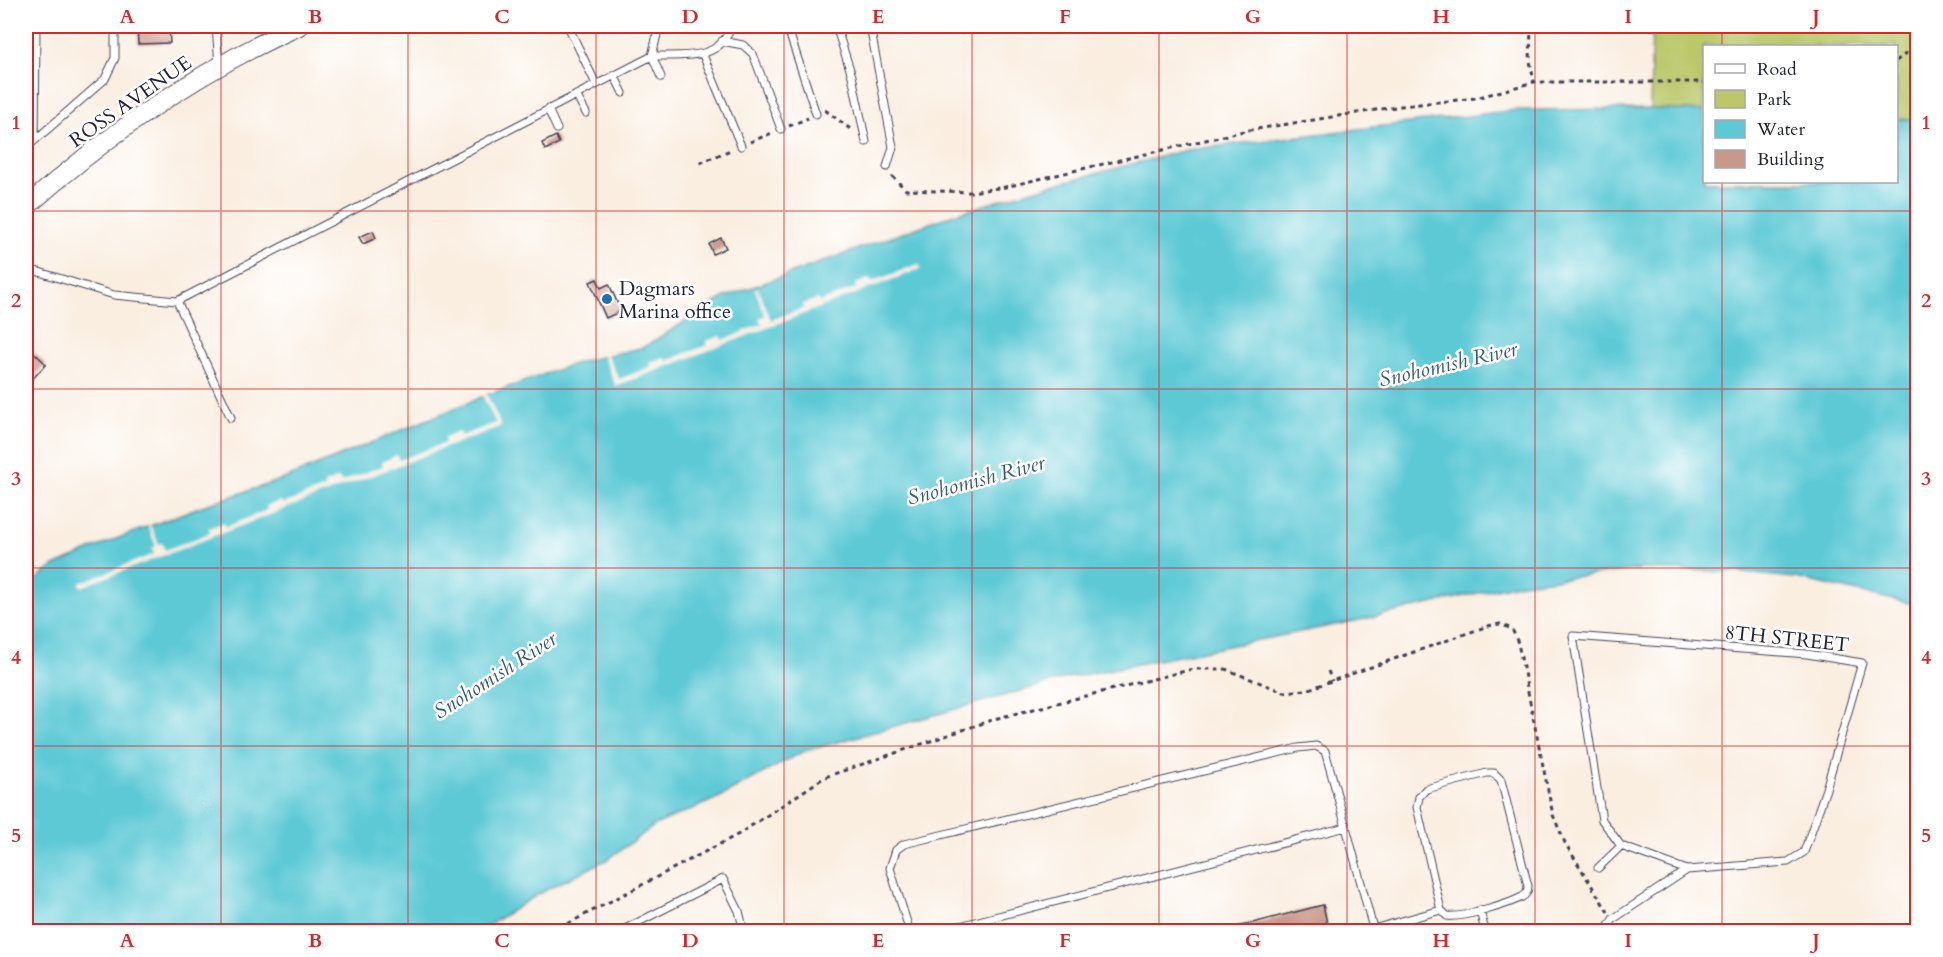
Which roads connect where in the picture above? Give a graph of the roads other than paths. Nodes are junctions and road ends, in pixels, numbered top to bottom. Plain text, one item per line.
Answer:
1 (36, 26) edge
2 (115, 26) edge
3 (216, 26) edge
4 (299, 26) edge
5 (568, 26) edge
6 (659, 26) edge
7 (730, 26) edge
8 (787, 26) edge
9 (836, 26) edge
10 (870, 26) edge
11 (722, 41) junction
12 (703, 55) junction
13 (652, 56) junction
14 (220, 66) junction
15 (615, 75) junction
16 (661, 77) dead end
17 (596, 84) junction
18 (623, 93) dead end
19 (576, 95) junction
20 (548, 109) junction
21 (586, 113) dead end
22 (816, 114) road end
23 (557, 129) dead end
24 (781, 129) road end
25 (35, 140) junction
26 (866, 142) road end
27 (741, 146) road end
28 (26, 148) edge
29 (887, 167) road end
30 (26, 207) edge
31 (26, 268) edge
32 (177, 301) junction
33 (231, 418) dead end
34 (1346, 827) junction
35 (1621, 846) junction
36 (1598, 868) dead end
37 (1687, 870) junction
38 (1441, 909) junction
39 (1480, 910) junction
40 (1374, 930) edge
41 (619, 932) edge
42 (744, 932) edge
43 (910, 932) edge
44 (936, 932) edge
45 (1485, 932) edge
46 (1605, 932) edge

1 - 25 lane
2 - 25 lane
3 - 14 lane
4 - 14 street, ROSS AVENUE
5 - 17 lane
6 - 13 lane
7 - 11 lane
8 - 22 lane
9 - 26 lane
10 - 29 lane
11 - 12 lane
11 - 24 lane
12 - 13 lane
12 - 27 lane
13 - 15 lane
13 - 16 lane
14 - 30 street, ROSS AVENUE
15 - 17 lane
15 - 18 lane
17 - 19 lane
19 - 20 lane
19 - 21 lane
20 - 23 lane
20 - 32 lane
25 - 28 lane
31 - 32 lane
32 - 33 lane
34 - 40 lane
34 - 43 lane
34 - 44 lane
35 - 36 lane
35 - 37 lane
35 - 37 lane, 8TH STREET
37 - 46 lane, 8TH STREET
38 - 39 lane
38 - 39 lane
38 - 40 lane
39 - 45 lane
41 - 42 lane

